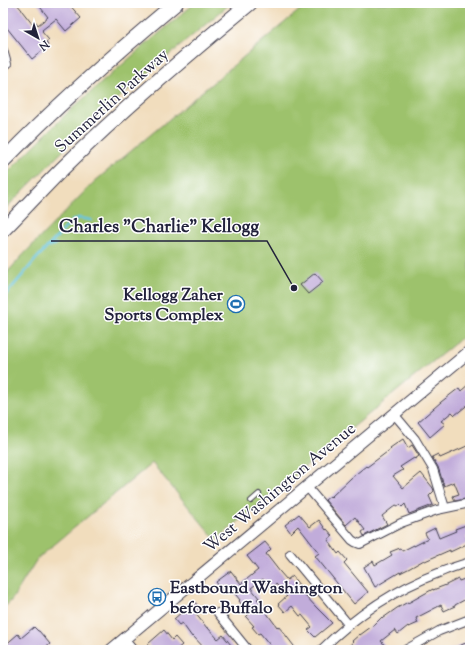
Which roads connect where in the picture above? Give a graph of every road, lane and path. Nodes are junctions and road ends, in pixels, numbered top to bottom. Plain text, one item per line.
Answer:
1 (176, 3) edge
2 (250, 3) edge
3 (3, 50) edge
4 (7, 64) dead end
5 (5, 158) edge
6 (3, 230) edge
7 (470, 351) edge
8 (394, 414) junction
9 (307, 487) junction
10 (259, 494) dead end
11 (250, 501) dead end
12 (470, 503) edge
13 (445, 508) junction
14 (290, 554) dead end
15 (470, 562) edge
16 (218, 613) dead end
17 (470, 619) edge
18 (348, 624) junction
19 (124, 639) junction
20 (110, 650) edge
21 (133, 650) edge
22 (248, 650) edge
23 (321, 650) edge
24 (405, 650) edge

1 - 5 highway, Summerlin Parkway
2 - 6 highway, Summerlin Parkway
3 - 4 street
7 - 8 main road, West Washington Avenue
8 - 9 main road, West Washington Avenue
8 - 13 street
9 - 13 street
9 - 19 main road, West Washington Avenue
10 - 11 lane
12 - 13 street
14 - 18 street
15 - 18 street
16 - 22 street
17 - 24 street
18 - 23 street
19 - 20 main road, West Washington Avenue
19 - 21 street

